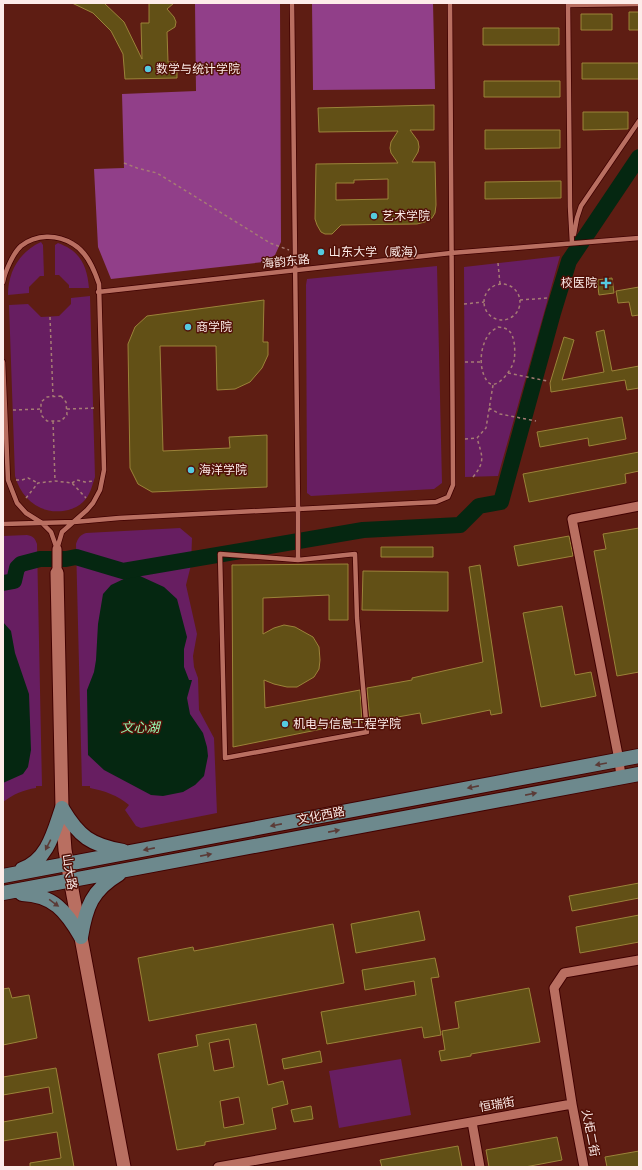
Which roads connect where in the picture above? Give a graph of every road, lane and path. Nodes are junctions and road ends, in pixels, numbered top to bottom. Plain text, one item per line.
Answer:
1 (292, 3) edge
2 (450, 3) edge
3 (568, 4) edge
4 (639, 4) edge
5 (639, 121) edge
6 (124, 163) dead end
7 (639, 238) edge
8 (572, 243) junction
9 (295, 252) junction
10 (451, 253) junction
11 (498, 263) dead end
12 (295, 271) junction
13 (3, 282) edge
14 (500, 284) junction
15 (98, 292) junction
16 (548, 298) dead end
17 (520, 300) junction
18 (484, 302) junction
19 (464, 304) dead end
20 (50, 317) dead end
21 (3, 362) edge
22 (465, 362) dead end
23 (482, 362) junction
24 (508, 373) junction
25 (547, 381) dead end
26 (493, 384) junction
27 (53, 396) junction
28 (102, 408) junction
29 (489, 408) junction
30 (41, 409) junction
31 (67, 409) junction
32 (5, 410) junction
33 (54, 421) junction
34 (536, 421) dead end
35 (477, 438) junction
36 (465, 439) dead end
37 (473, 477) dead end
38 (16, 480) dead end
39 (55, 481) junction
40 (94, 481) dead end
41 (38, 483) junction
42 (72, 483) junction
43 (26, 498) dead end
44 (86, 498) dead end
45 (639, 506) edge
46 (298, 508) junction
47 (87, 510) junction
48 (26, 513) junction
49 (57, 522) junction
50 (74, 522) junction
51 (42, 523) junction
52 (3, 524) edge
53 (56, 549) junction
54 (298, 560) junction
55 (57, 573) joint
56 (639, 756) edge
57 (619, 760) junction
58 (639, 774) edge
59 (621, 777) junction
60 (62, 808) junction
61 (130, 852) junction
62 (68, 864) junction
63 (136, 868) junction
64 (3, 876) edge
65 (70, 881) junction
66 (3, 894) edge
67 (81, 937) junction
68 (639, 960) edge
69 (572, 1104) junction
70 (472, 1122) junction
71 (124, 1167) edge
72 (218, 1167) edge
73 (480, 1167) edge
74 (584, 1167) edge

1 - 9 lane
2 - 10 lane
3 - 4 lane
3 - 8 lane
5 - 8 lane
6 - 9 path
7 - 8 lane, 海韵东路
8 - 10 lane, 海韵东路
9 - 12 lane
10 - 12 lane, 海韵东路
10 - 46 lane
11 - 14 path
12 - 15 lane, 海韵东路
12 - 46 lane
13 - 15 lane
14 - 17 path
14 - 18 path
15 - 28 lane
16 - 17 path
17 - 18 path
18 - 19 path
20 - 27 path
21 - 32 lane
22 - 23 path
23 - 24 path
23 - 26 path
24 - 25 path
24 - 26 path
26 - 29 path
27 - 30 path
27 - 31 path
28 - 31 path
28 - 47 lane
29 - 34 path
29 - 35 path
30 - 32 path
30 - 33 path
31 - 33 path
32 - 48 lane
33 - 39 path
35 - 36 path
35 - 37 path
38 - 41 path
39 - 41 path
39 - 42 path
40 - 42 path
41 - 43 path
42 - 44 path
45 - 57 street
46 - 50 lane
46 - 54 lane
47 - 49 lane
47 - 50 lane
48 - 49 lane
48 - 51 lane
49 - 50 lane
49 - 51 lane
50 - 53 lane
51 - 52 lane
51 - 53 lane
53 - 55 street
54 - 54 lane
55 - 60 main road, 山大路
56 - 57 main road, 文化西路
57 - 59 street
57 -> 61 main road, 文化西路
58 - 59 main road, 文化西路
63 -> 59 main road, 文化西路
60 - 61 main road
60 - 62 main road, 山大路
60 -> 64 main road
61 - 62 main road, 文化西路
62 - 64 main road, 文化西路
62 - 65 main road, 山大路
63 - 65 main road, 文化西路
63 - 67 main road
65 - 66 main road, 文化西路
65 - 67 main road, 山大路
66 -> 67 main road
67 - 71 main road, 山大路
68 - 69 street
69 - 70 street, 恒瑞街
69 - 74 street, 火炬二街
70 - 72 street, 恒瑞街
70 - 73 street

